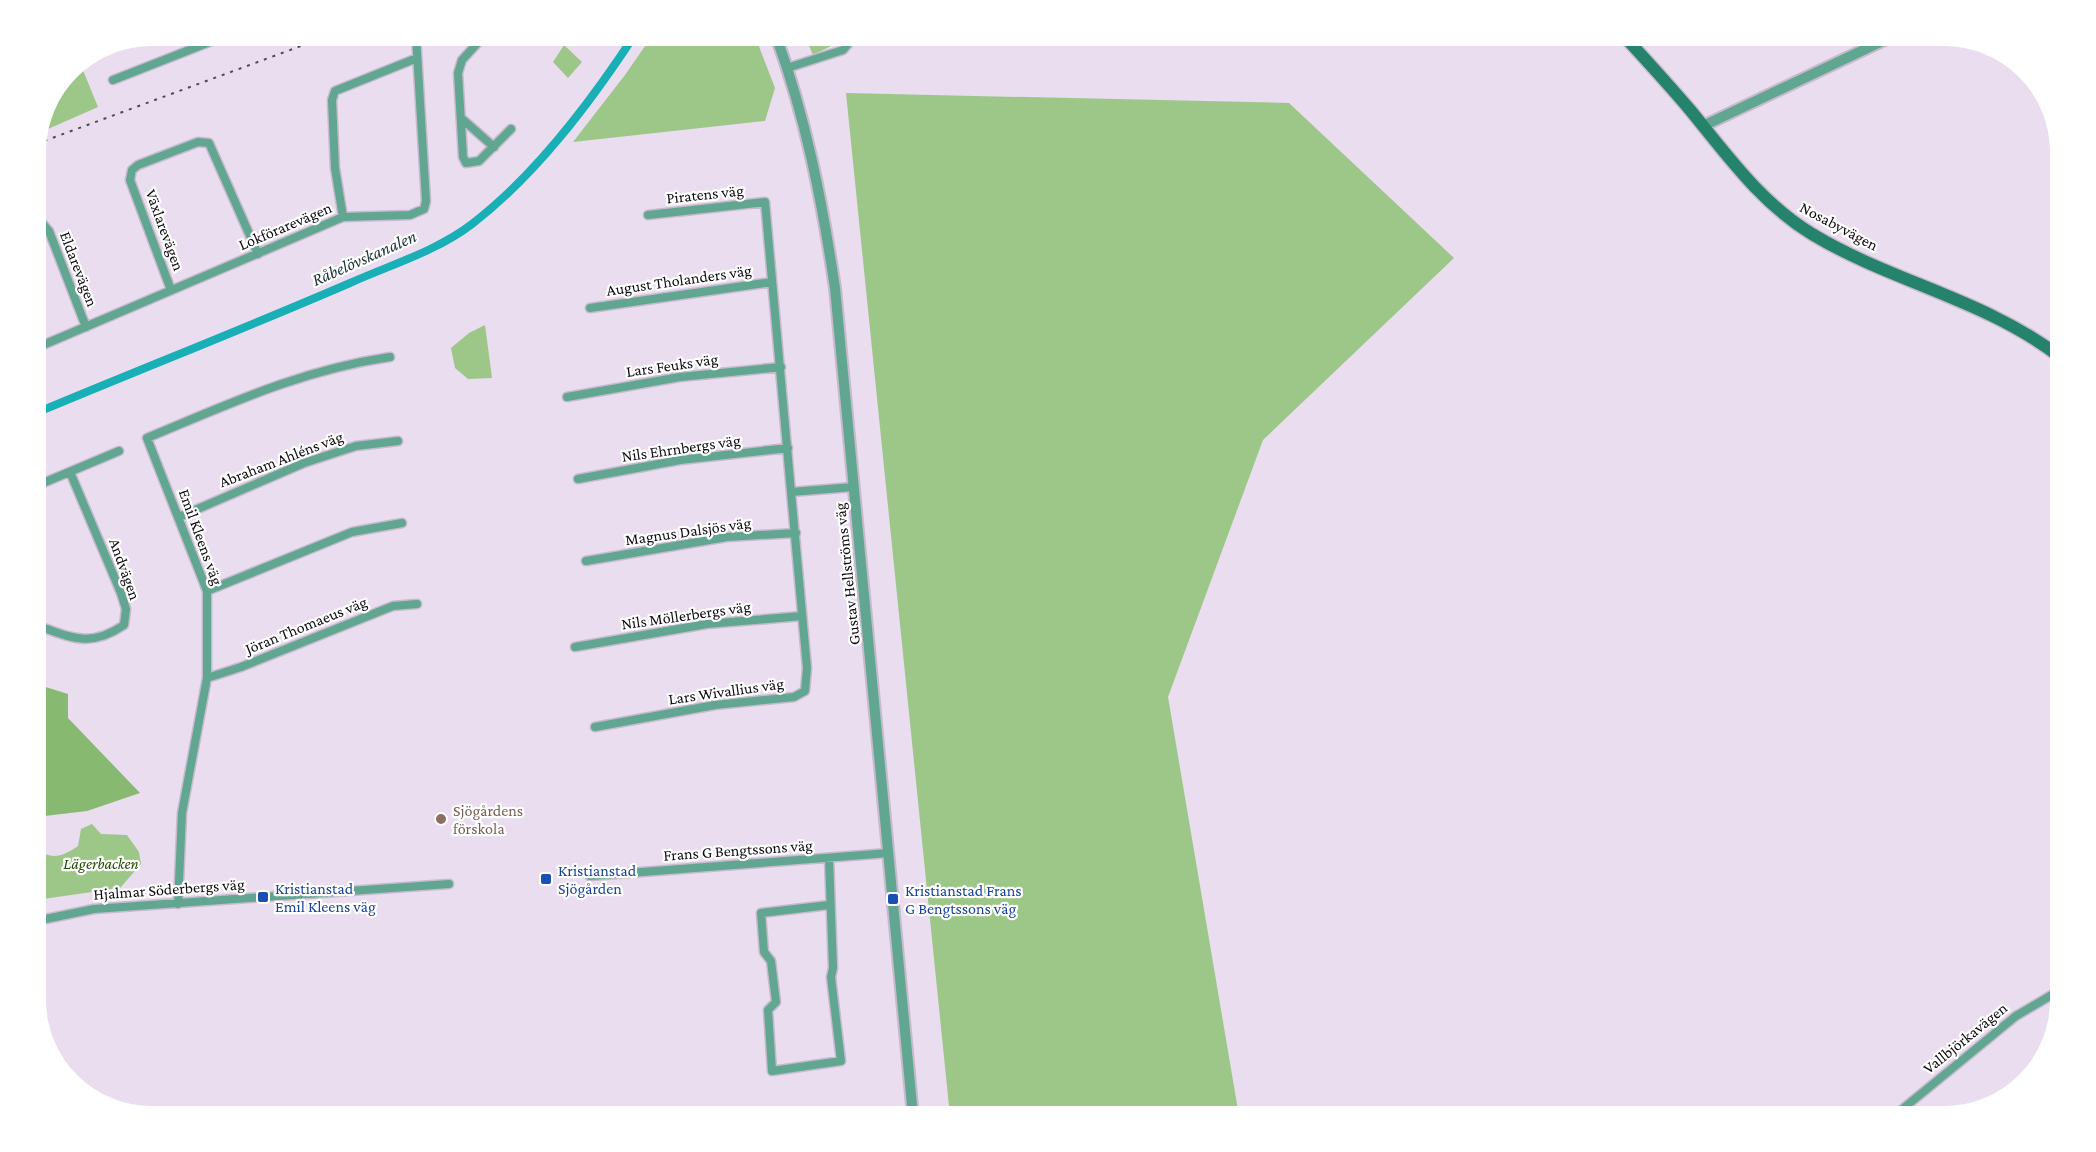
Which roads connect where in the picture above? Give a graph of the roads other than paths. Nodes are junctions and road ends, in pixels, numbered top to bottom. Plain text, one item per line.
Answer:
1 (200, 46) edge
2 (416, 46) edge
3 (475, 46) edge
4 (779, 46) edge
5 (846, 46) edge
6 (1633, 46) edge
7 (1872, 46) edge
8 (417, 58) junction
9 (787, 68) junction
10 (113, 80) dead end
11 (461, 118) junction
12 (1703, 126) junction
13 (511, 129) dead end
14 (494, 147) junction
15 (765, 202) joint
16 (648, 215) dead end
17 (343, 218) junction
18 (47, 229) edge
19 (258, 254) junction
20 (772, 282) junction
21 (171, 290) junction
22 (590, 308) dead end
23 (86, 327) junction
24 (47, 343) edge
25 (2049, 350) edge
26 (390, 357) dead end
27 (780, 367) junction
28 (567, 397) dead end
29 (398, 441) dead end
30 (788, 448) junction
31 (119, 451) dead end
32 (70, 472) junction
33 (578, 480) dead end
34 (47, 481) edge
35 (853, 487) junction
36 (791, 492) junction
37 (179, 517) junction
38 (402, 523) dead end
39 (796, 533) junction
40 (586, 561) dead end
41 (207, 591) junction
42 (417, 604) dead end
43 (802, 616) junction
44 (47, 629) edge
45 (575, 647) dead end
46 (207, 678) junction
47 (595, 727) dead end
48 (889, 853) junction
49 (829, 858) junction
50 (590, 876) dead end
51 (449, 884) dead end
52 (178, 904) junction
53 (829, 905) junction
54 (47, 919) edge
55 (2050, 996) edge
56 (912, 1106) edge
57 (1906, 1106) edge

1 - 10 street
2 - 8 street, Lokförarevägen
3 - 11 street
4 - 9 street, Gustav Hellströms väg
5 - 9 street
6 - 12 main road, Nosabyvägen
7 - 12 street
8 - 17 street
8 - 17 street, Lokförarevägen
9 - 35 street, Gustav Hellströms väg
11 - 14 street
11 - 14 street
12 - 25 main road, Nosabyvägen
13 - 14 street
15 - 16 street, Piratens väg
15 - 20 street, Lars Wivallius väg
17 - 19 street, Lokförarevägen
18 - 23 street, Eldarevägen
19 - 21 street, Lokförarevägen
19 - 21 street, Växlarevägen
20 - 22 street, August Tholanders väg
20 - 27 street, Lars Wivallius väg
21 - 23 street, Lokförarevägen
23 - 24 street, Lokförarevägen
26 - 37 street, Emil Kleens väg
27 - 28 street, Lars Feuks väg
27 - 30 street, Lars Wivallius väg
29 - 37 street, Abraham Ahléns väg
30 - 33 street, Nils Ehrnbergs väg
30 - 36 street, Lars Wivallius väg
31 - 32 street
32 - 34 street
32 - 44 street, Andvägen
35 - 36 street
35 - 48 street, Gustav Hellströms väg
36 - 39 street, Lars Wivallius väg
37 - 41 street, Emil Kleens väg
38 - 41 street
39 - 40 street, Magnus Dalsjös väg
39 - 43 street, Lars Wivallius väg
41 - 46 street, Emil Kleens väg
42 - 46 street, Jöran Thomaeus väg
43 - 45 street, Nils Möllerbergs väg
43 - 47 street, Lars Wivallius väg
46 - 52 street, Emil Kleens väg
48 - 49 street, Frans G Bengtssons väg
48 - 56 street, Gustav Hellströms väg
49 - 50 street, Frans G Bengtssons väg
49 - 53 street
51 - 52 street, Hjalmar Söderbergs väg
52 - 54 street, Hjalmar Söderbergs väg
53 - 53 street
55 - 57 street, Vallbjörkavägen

